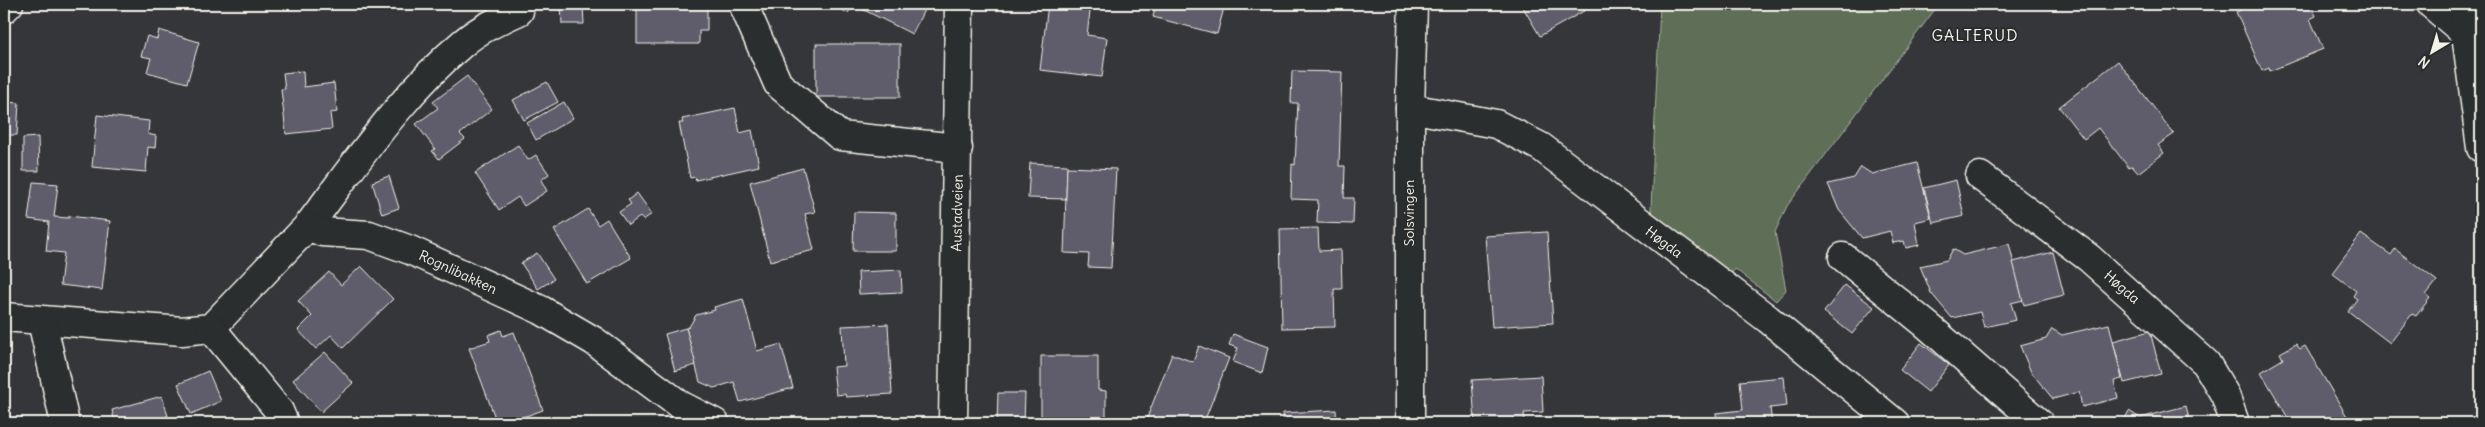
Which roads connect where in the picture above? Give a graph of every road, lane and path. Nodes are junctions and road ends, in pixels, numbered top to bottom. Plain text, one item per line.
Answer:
1 (9, 4) edge
2 (743, 4) edge
3 (958, 4) edge
4 (1413, 4) edge
5 (2431, 4) edge
6 (2464, 4) edge
7 (4, 9) edge
8 (519, 11) dead end
9 (2466, 34) junction
10 (1410, 108) junction
11 (958, 148) junction
12 (2481, 148) edge
13 (1980, 176) dead end
14 (308, 226) junction
15 (1843, 257) dead end
16 (4, 317) edge
17 (42, 321) junction
18 (211, 328) junction
19 (66, 423) edge
20 (284, 423) edge
21 (715, 423) edge
22 (953, 423) edge
23 (1410, 423) edge
24 (1895, 423) edge
25 (2039, 423) edge
26 (2235, 423) edge

1 - 7 street
2 - 11 street
3 - 11 street, Austadveien
4 - 10 street, Solsvingen
5 - 9 street
6 - 9 street
8 - 14 street
9 - 12 street
10 - 23 street, Solsvingen
10 - 24 street, Høgda
11 - 22 street, Austadveien
13 - 26 street, Høgda
14 - 18 street
14 - 21 street, Rognlibakken
15 - 25 street
16 - 17 street
17 - 18 street
17 - 19 street
18 - 20 street

